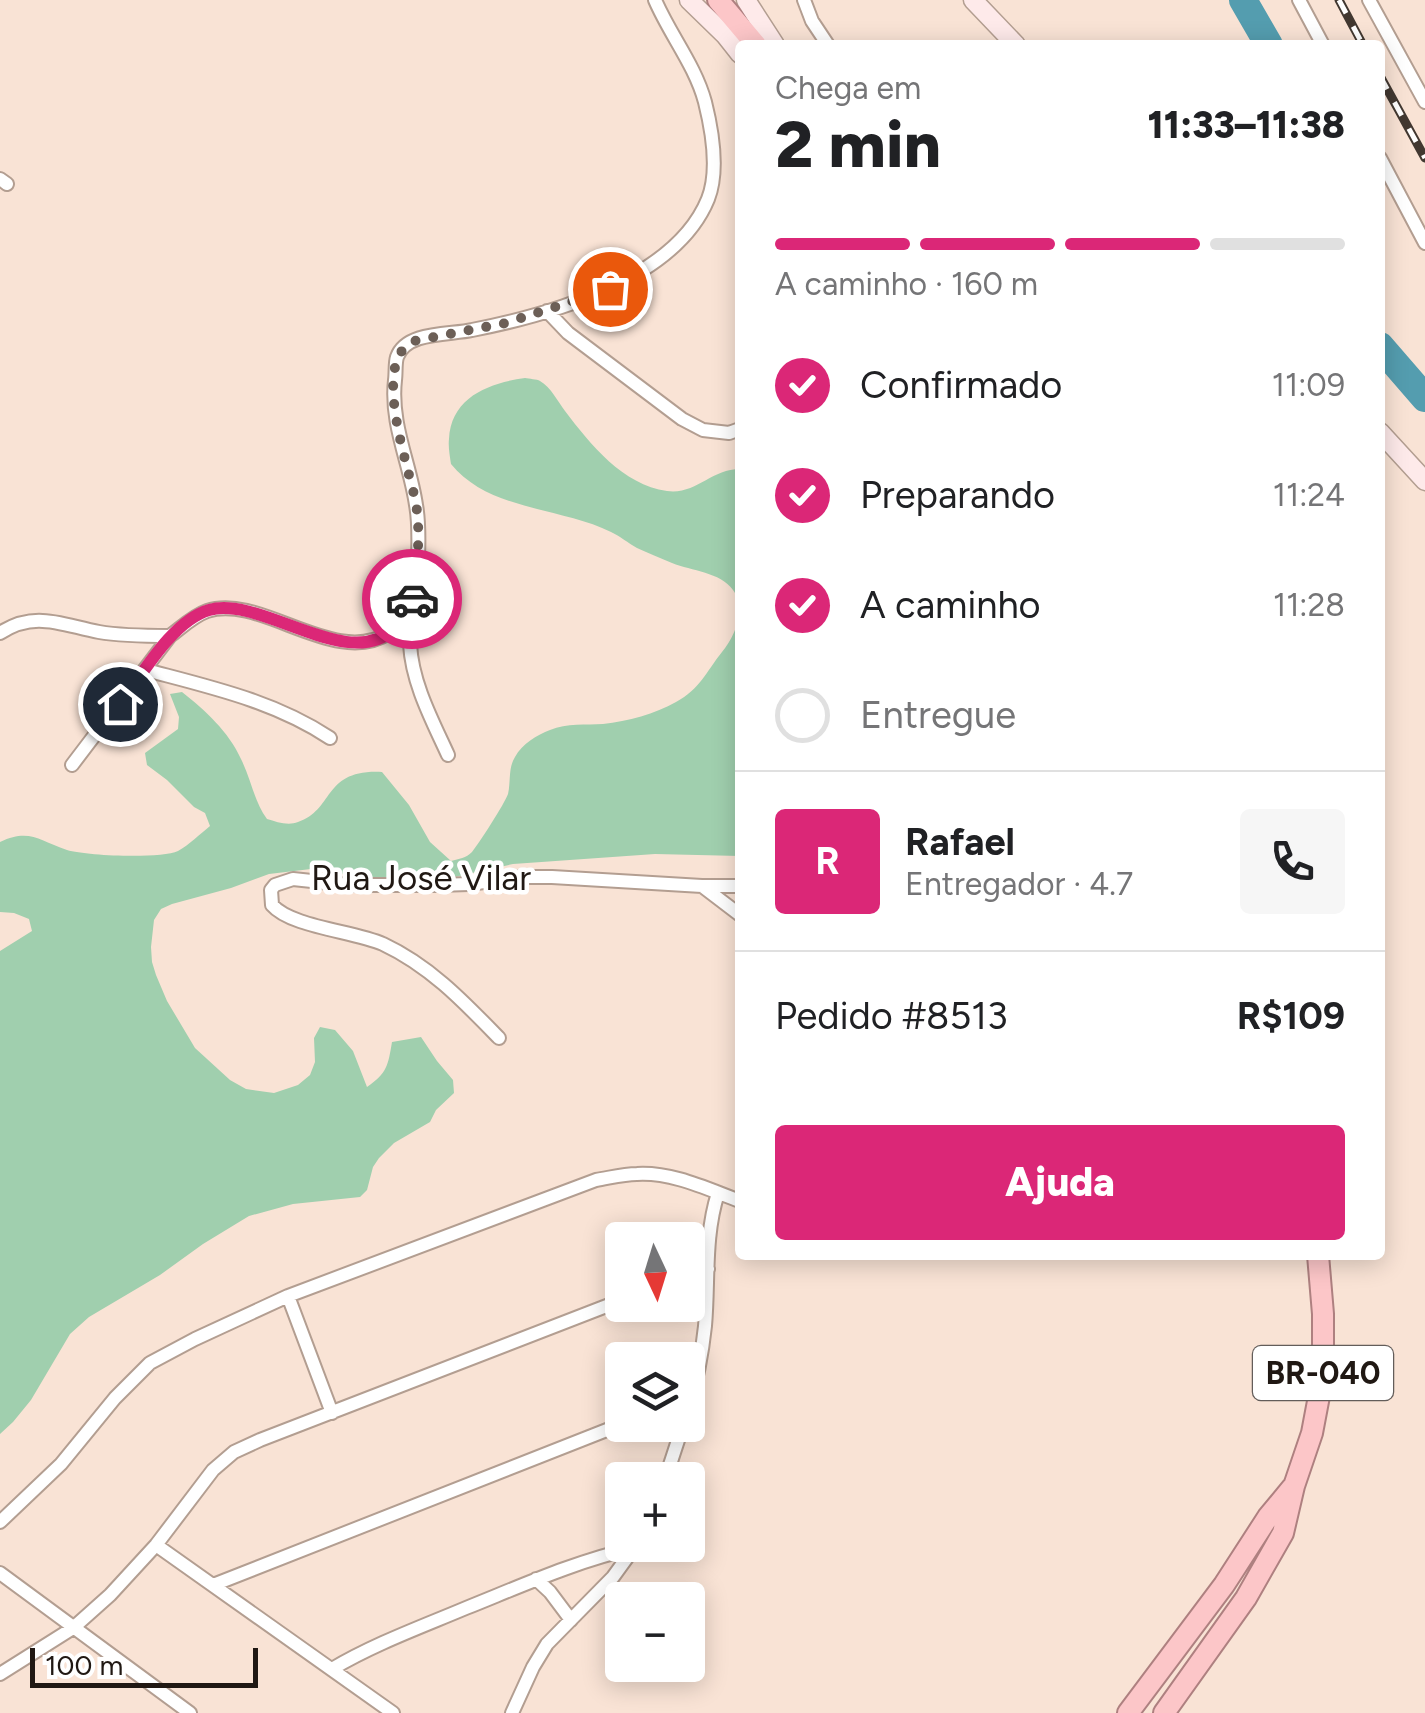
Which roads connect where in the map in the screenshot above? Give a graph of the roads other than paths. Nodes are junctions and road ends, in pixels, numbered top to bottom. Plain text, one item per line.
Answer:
1 (656, 0) edge
2 (688, 0) edge
3 (718, 0) edge
4 (746, 0) edge
5 (804, 0) edge
6 (973, 0) edge
7 (1299, 0) edge
8 (1369, 0) edge
9 (752, 40) edge
10 (772, 40) edge
11 (825, 40) edge
12 (1011, 40) edge
13 (1320, 40) edge
14 (735, 48) edge
15 (1424, 98) edge
16 (1385, 167) edge
17 (1425, 243) edge
18 (547, 310) junction
19 (735, 431) edge
20 (1385, 437) edge
21 (1425, 481) edge
22 (412, 604) junction
23 (0, 632) edge
24 (170, 636) junction
25 (146, 670) junction
26 (330, 738) dead end
27 (448, 755) dead end
28 (72, 765) dead end
29 (702, 886) junction
30 (735, 886) edge
31 (735, 910) edge
32 (500, 1038) dead end
33 (718, 1193) junction
34 (735, 1199) edge
35 (1318, 1260) edge
36 (708, 1269) junction
37 (705, 1270) edge
38 (288, 1296) junction
39 (605, 1307) edge
40 (703, 1342) edge
41 (332, 1413) junction
42 (605, 1431) edge
43 (1294, 1486) junction
44 (0, 1522) edge
45 (156, 1545) junction
46 (605, 1555) edge
47 (623, 1562) edge
48 (0, 1573) edge
49 (536, 1579) junction
50 (213, 1585) junction
51 (571, 1620) junction
52 (73, 1628) junction
53 (332, 1669) junction
54 (0, 1674) edge
55 (190, 1713) edge
56 (392, 1713) edge
57 (512, 1713) edge
58 (1128, 1713) edge
59 (1164, 1713) edge

1 - 18 street
2 - 14 main road
3 - 9 highway
4 - 10 main road
5 - 11 street
6 - 12 main road
7 - 13 street
8 - 15 street
16 - 17 street
18 - 19 street
18 - 22 street
20 - 21 main road
22 - 24 street
22 - 27 street
23 - 24 street
24 - 25 street
25 - 26 street
25 - 28 street
29 - 30 street, Rua José Vilar
29 - 31 street
29 - 32 street, Rua José Vilar
33 - 34 street
33 - 36 street
33 - 38 street
35 - 43 highway, BR-040
36 - 37 street
36 - 40 street
38 - 41 street
38 - 44 street
39 - 41 street
41 - 45 street
42 - 50 street
43 - 58 highway, BR-040
43 - 59 highway, BR-040
45 - 50 street
45 - 52 street
46 - 49 street
47 - 51 street
48 - 52 street
49 - 51 street
49 - 53 street
50 - 53 street
51 - 57 street
52 - 54 street
52 - 55 street
53 - 56 street

